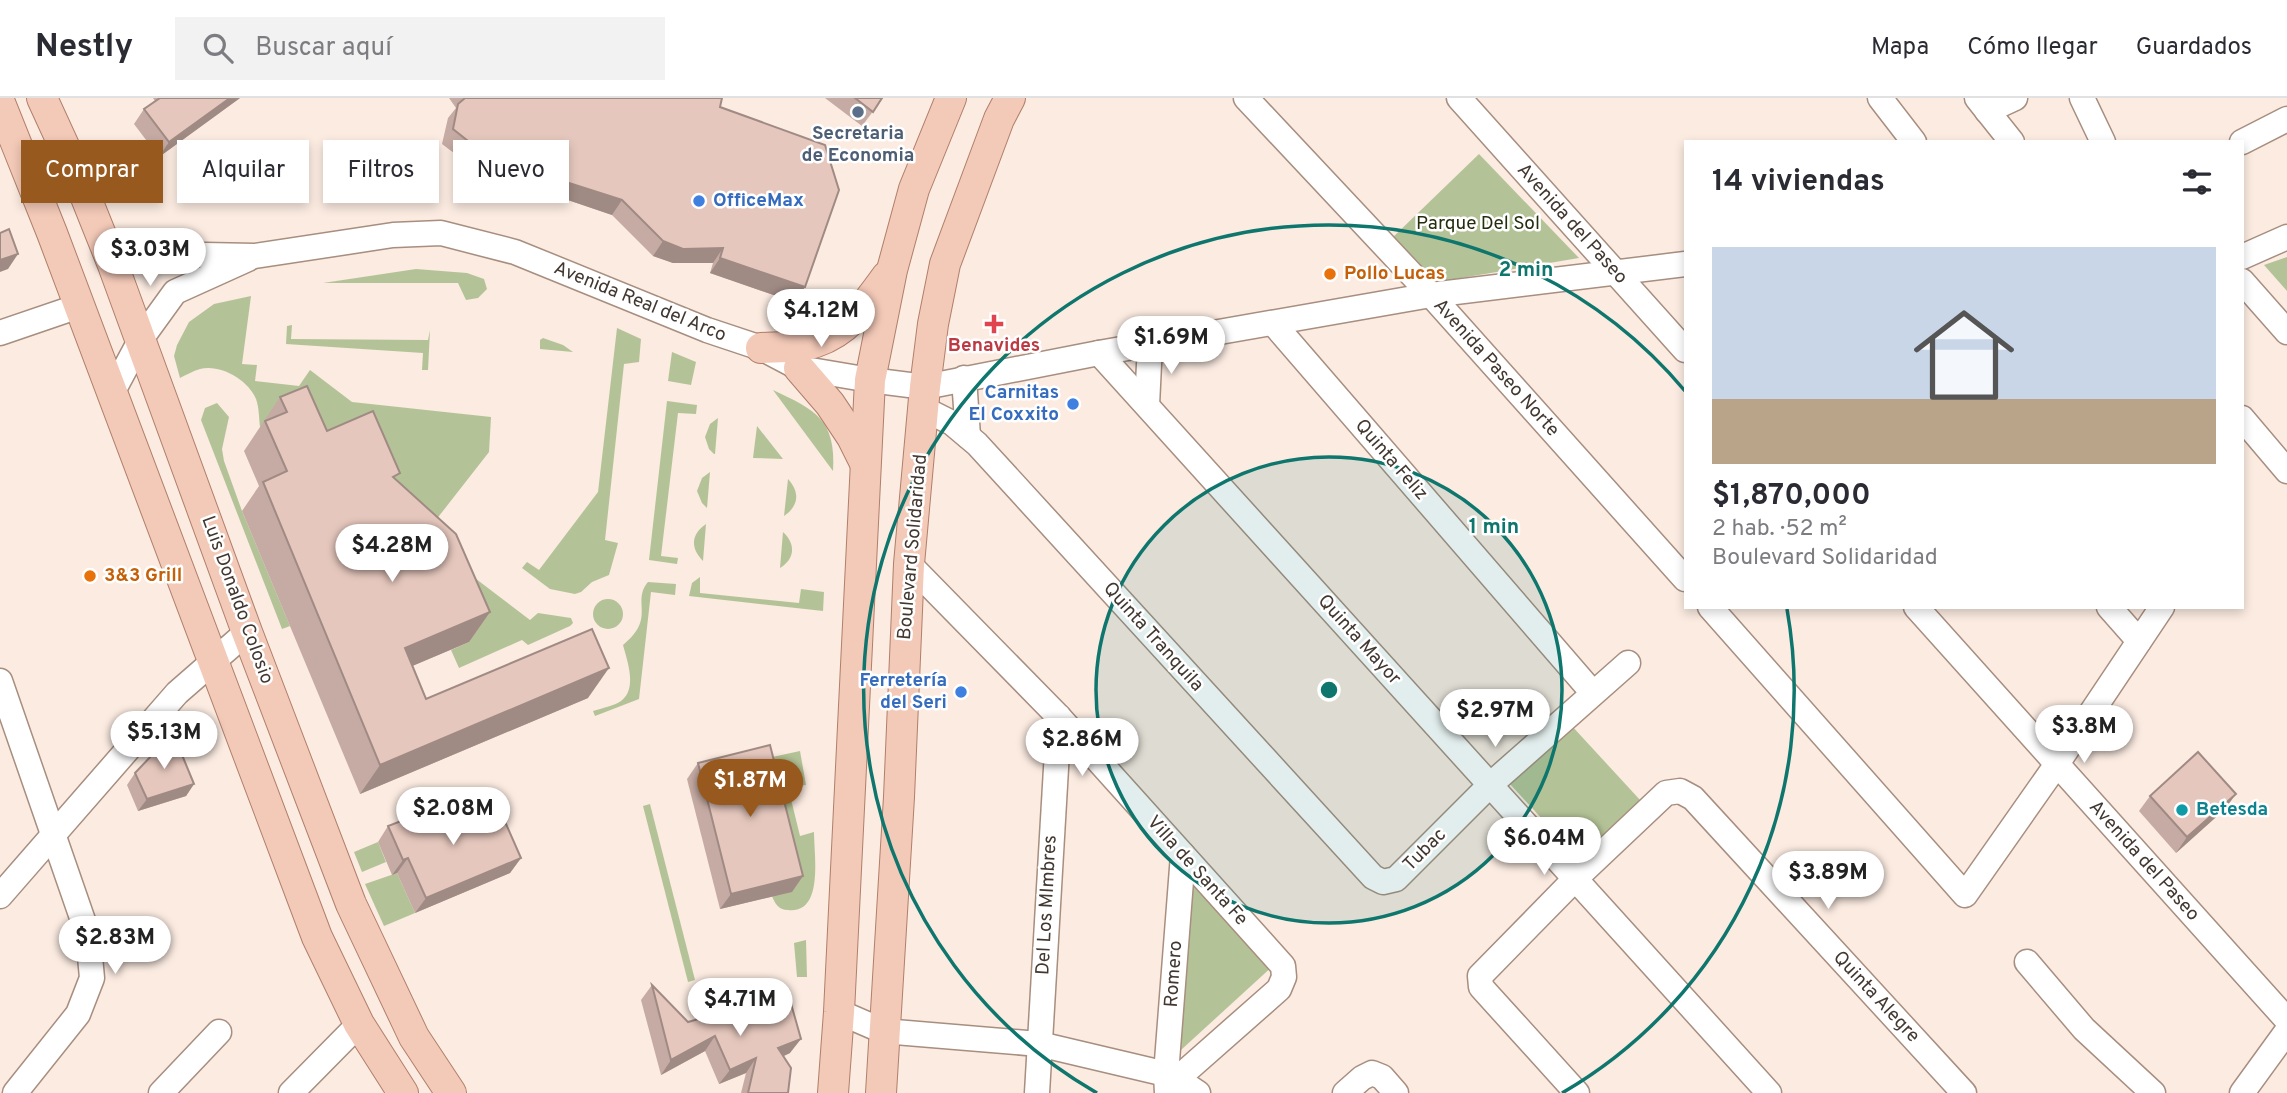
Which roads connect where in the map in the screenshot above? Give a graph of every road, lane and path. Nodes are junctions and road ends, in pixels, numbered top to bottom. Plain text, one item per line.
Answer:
1 (42, 98) edge
2 (951, 98) edge
3 (1010, 98) edge
4 (1247, 98) edge
5 (1459, 98) edge
6 (1880, 98) edge
7 (2015, 98) edge
8 (2082, 98) edge
9 (0, 103) edge
10 (1982, 105) edge
11 (2287, 119) edge
12 (1912, 140) edge
13 (2010, 140) edge
14 (2103, 140) edge
15 (2244, 141) edge
16 (8, 148) edge
17 (2287, 237) edge
18 (102, 238) junction
19 (255, 256) junction
20 (2244, 256) edge
21 (1684, 264) edge
22 (892, 270) junction
23 (1617, 273) junction
24 (2244, 283) edge
25 (1431, 295) junction
26 (79, 306) junction
27 (1273, 323) junction
28 (2287, 332) edge
29 (0, 333) edge
30 (141, 339) junction
31 (1150, 344) junction
32 (761, 348) junction
33 (1684, 349) edge
34 (1100, 353) junction
35 (799, 368) junction
36 (964, 378) junction
37 (870, 380) junction
38 (112, 393) junction
39 (925, 398) junction
40 (1147, 405) junction
41 (2244, 420) edge
42 (968, 436) junction
43 (865, 463) junction
44 (2287, 471) edge
45 (909, 564) junction
46 (1684, 578) edge
47 (1712, 609) edge
48 (1918, 609) edge
49 (2111, 609) edge
50 (2161, 609) edge
51 (247, 632) junction
52 (2139, 641) junction
53 (213, 663) junction
54 (1628, 663) dead end
55 (0, 681) edge
56 (1592, 692) junction
57 (1059, 717) junction
58 (2057, 764) junction
59 (1490, 785) junction
60 (53, 832) junction
61 (1183, 855) junction
62 (1373, 877) joint
63 (1575, 879) junction
64 (0, 896) edge
65 (2027, 962) dead end
66 (839, 1012) junction
67 (2287, 1020) edge
68 (359, 1024) junction
69 (883, 1031) junction
70 (2287, 1031) edge
71 (219, 1032) dead end
72 (1039, 1044) junction
73 (1170, 1082) edge
74 (1389, 1085) edge
75 (15, 1093) edge
76 (162, 1093) edge
77 (292, 1093) edge
78 (403, 1093) edge
79 (451, 1093) edge
80 (833, 1093) edge
81 (881, 1093) edge
82 (1037, 1093) edge
83 (1198, 1093) edge
84 (1345, 1093) edge
85 (1577, 1093) edge
86 (1769, 1093) edge
87 (1964, 1093) edge
88 (2153, 1093) edge
89 (2242, 1093) edge

1 - 18 main road, Luis Donaldo Colosio
2 - 22 main road
3 - 39 main road, Boulevard Solidaridad
4 - 25 street, Avenida Paseo Norte
5 - 23 street, Avenida del Paseo
6 - 12 street
7 - 10 street
8 - 14 street
9 - 16 main road
10 - 13 street
11 - 15 street
16 - 26 main road
17 - 20 street
18 - 19 street, Avenida Real del Arco
18 - 30 main road, Luis Donaldo Colosio
19 - 30 street, Avenida Real del Arco
19 - 32 street, Avenida Real del Arco
21 - 23 street, Avenida Real del Arco
22 - 32 main road
22 - 37 main road
23 - 25 street, Avenida Real del Arco
23 - 33 street, Avenida del Paseo
24 - 28 street
25 - 27 street, Avenida Real del Arco
25 - 46 street, Avenida Paseo Norte
26 - 29 street
26 - 38 main road
27 - 31 street, Avenida Real del Arco
27 - 56 street, Quinta Feliz
30 - 38 street, Avenida Real del Arco
30 - 51 main road, Luis Donaldo Colosio
31 - 34 street, Avenida Real del Arco
31 - 40 street
32 - 35 street, Avenida Real del Arco
34 - 36 street, Avenida Real del Arco
34 - 40 street, Quinta Mayor
35 - 37 street, Avenida Real del Arco
35 - 43 main road
36 - 39 street, Avenida Real del Arco
36 - 42 street
37 - 39 street, Avenida Real del Arco
37 - 43 main road
38 - 53 main road
39 - 42 street, Quinta Tranquila
39 - 45 main road, Boulevard Solidaridad
40 - 59 street, Quinta Mayor
41 - 44 street
42 - 62 street, Quinta Tranquila
43 - 66 main road
45 - 57 street, Villa de Santa Fe
45 - 69 main road, Boulevard Solidaridad
47 - 58 street
48 - 58 street, Avenida del Paseo
49 - 52 street
50 - 52 street
51 - 53 street
51 - 79 main road, Luis Donaldo Colosio
52 - 58 street
53 - 60 street
53 - 68 main road
54 - 56 street, Tubac
55 - 60 street
56 - 59 street, Tubac
57 - 61 street, Villa de Santa Fe
57 - 72 street, Del Los MImbres
58 - 67 street, Avenida del Paseo
59 - 62 street, Tubac
59 - 63 street, Quinta Mayor
60 - 64 street
60 - 75 street
61 - 73 street, Romero
61 - 73 street, Villa de Santa Fe
63 - 85 street
63 - 86 street, Quinta Mayor
63 - 87 street, Quinta Alegre
65 - 88 street
66 - 69 street
66 - 80 main road
68 - 77 street
68 - 78 main road
69 - 72 street
69 - 81 main road, Boulevard Solidaridad
70 - 89 street
71 - 76 street
72 - 73 street
72 - 82 street, Del Los MImbres
73 - 83 street
74 - 84 street

